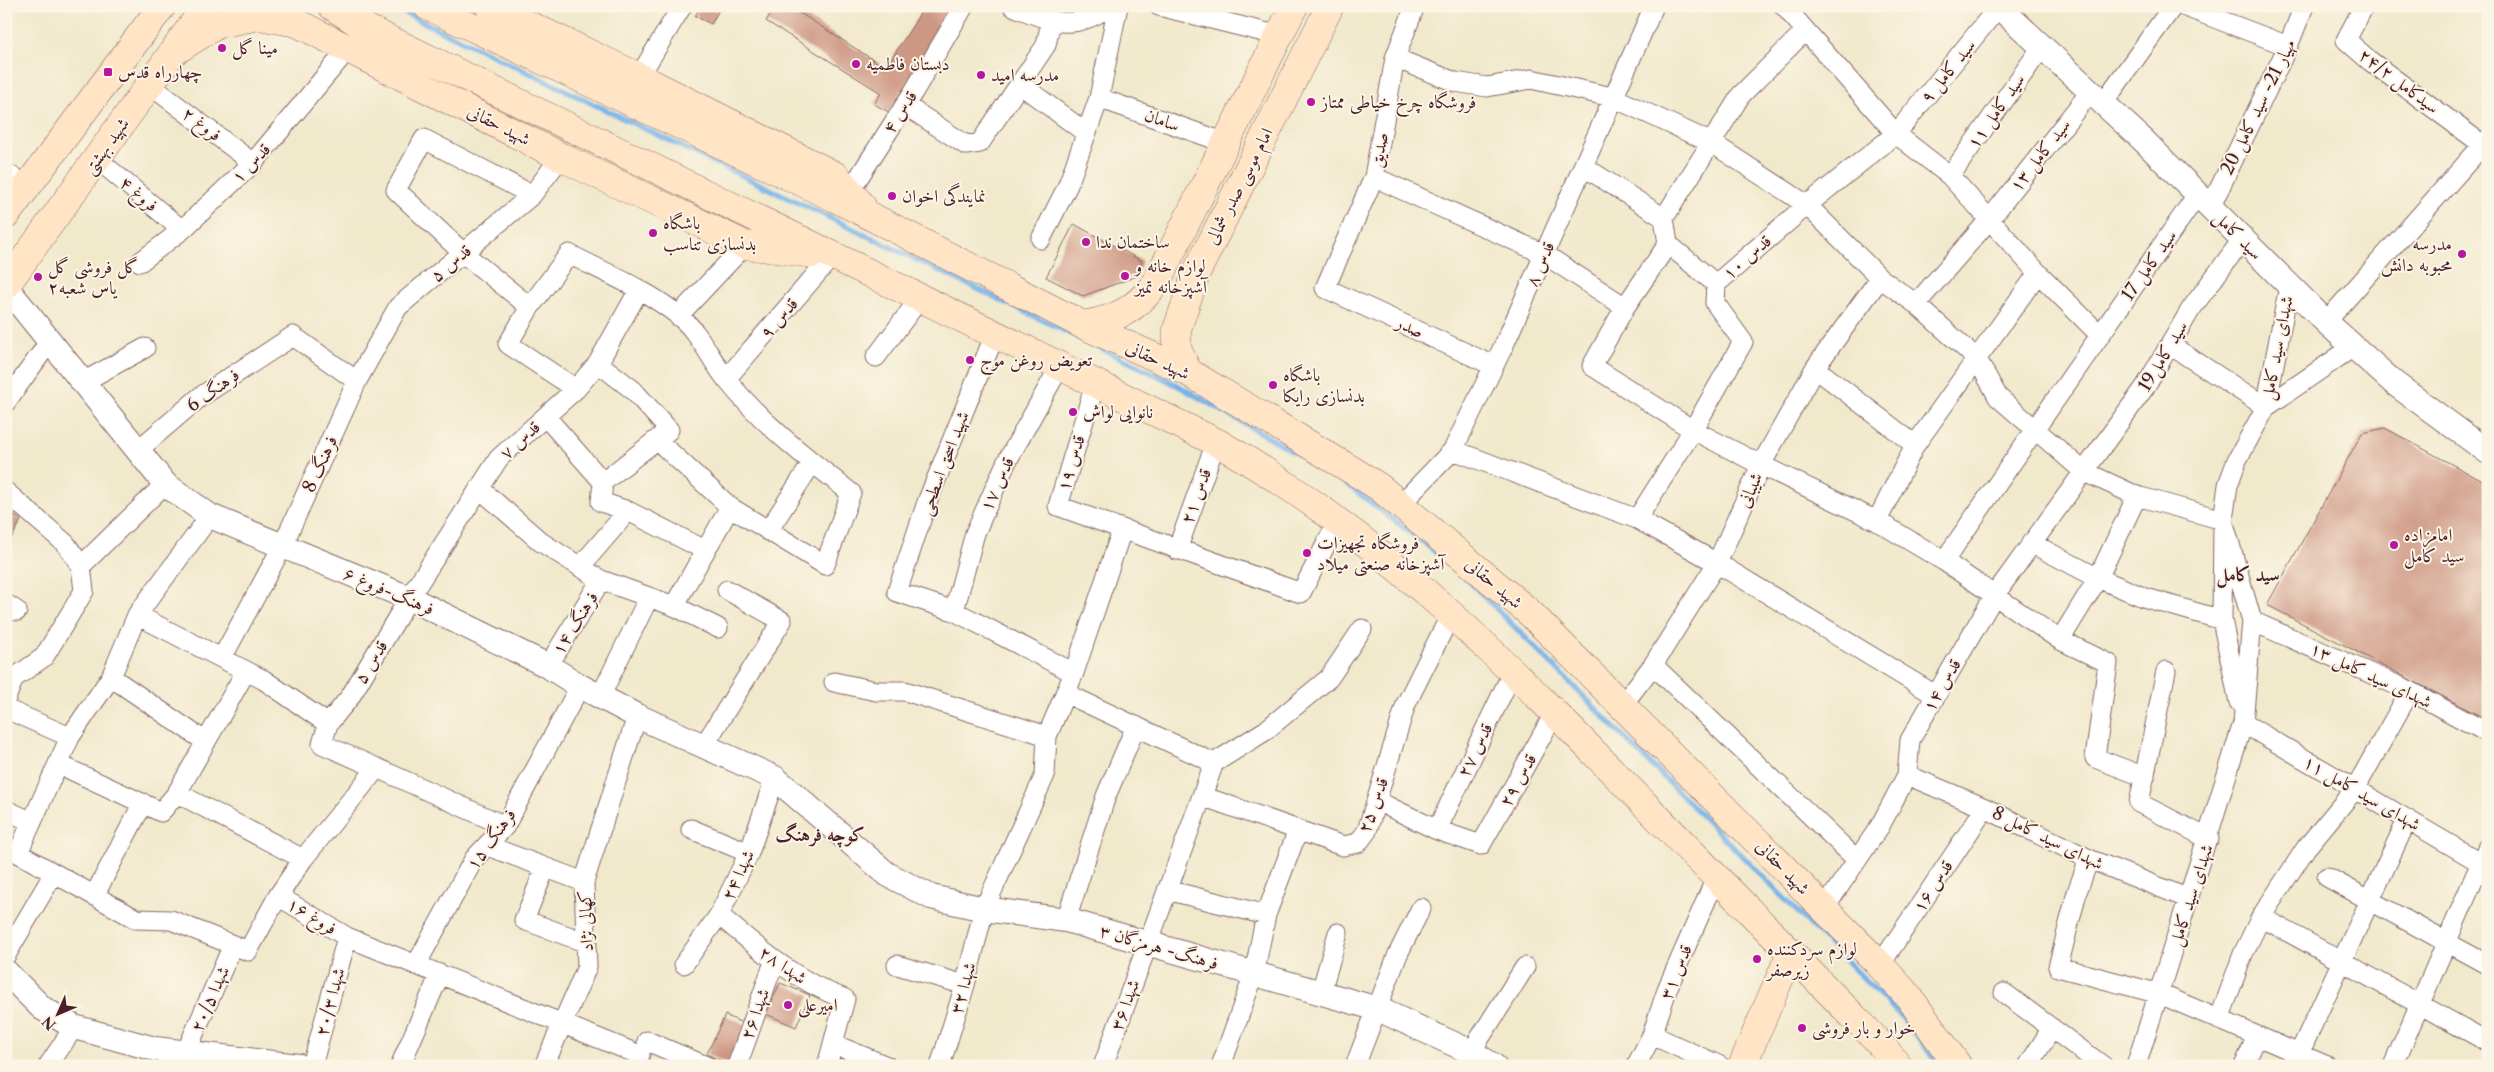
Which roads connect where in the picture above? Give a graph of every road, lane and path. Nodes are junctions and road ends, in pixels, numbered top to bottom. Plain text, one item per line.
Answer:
1 (206, 6) edge
2 (317, 6) edge
3 (332, 6) edge
4 (427, 6) edge
5 (489, 6) edge
6 (682, 6) edge
7 (964, 6) edge
8 (1013, 6) edge
9 (1110, 6) edge
10 (1118, 6) edge
11 (1159, 6) edge
12 (1294, 6) edge
13 (1330, 6) edge
14 (1415, 6) edge
15 (1654, 6) edge
16 (1784, 6) edge
17 (2173, 6) edge
18 (2183, 6) edge
19 (2304, 6) edge
20 (2364, 6) edge
21 (1999, 7) edge
22 (155, 12) edge
23 (1051, 21) junction
24 (1805, 31) junction
25 (1280, 36) junction
26 (340, 44) junction
27 (2288, 46) junction
28 (2042, 47) junction
29 (172, 53) junction
30 (1396, 58) junction
31 (639, 77) junction
32 (150, 85) junction
33 (1021, 85) junction
34 (2097, 96) junction
35 (1612, 97) junction
36 (1099, 98) junction
37 (905, 105) junction
38 (1086, 133) junction
39 (1896, 134) junction
40 (2485, 142) edge
41 (1226, 143) junction
42 (1712, 143) junction
43 (561, 156) junction
44 (97, 159) junction
45 (254, 163) junction
46 (1583, 166) junction
47 (1950, 176) junction
48 (1374, 177) junction
49 (17, 179) edge
50 (843, 194) junction
51 (532, 195) junction
52 (2203, 202) junction
53 (1807, 205) junction
54 (6, 215) edge
55 (1664, 218) junction
56 (1989, 220) junction
57 (182, 230) junction
58 (1041, 238) dead end
59 (2242, 240) junction
60 (1668, 244) junction
61 (745, 246) junction
62 (463, 253) junction
63 (1544, 254) junction
64 (832, 256) junction
65 (140, 262) dead end
66 (2038, 273) junction
67 (1880, 278) junction
68 (1156, 283) junction
69 (1716, 284) junction
70 (6, 286) edge
71 (2289, 286) junction
72 (1325, 288) joint
73 (639, 290) junction
74 (920, 298) junction
75 (1188, 298) junction
76 (1916, 304) junction
77 (530, 307) junction
78 (1625, 308) junction
79 (678, 316) junction
80 (2326, 322) junction
81 (1083, 325) junction
82 (995, 334) junction
83 (2100, 335) junction
84 (50, 341) junction
85 (2170, 345) junction
86 (2353, 346) junction
87 (145, 348) dead end
88 (876, 357) dead end
89 (1978, 359) junction
90 (598, 363) junction
91 (1060, 366) junction
92 (1494, 366) junction
93 (1815, 368) junction
94 (1188, 372) junction
95 (726, 380) junction
96 (83, 382) junction
97 (357, 382) junction
98 (1095, 384) junction
99 (576, 389) junction
100 (6, 402) edge
101 (2266, 407) junction
102 (546, 416) junction
103 (2034, 429) junction
104 (1692, 430) junction
105 (658, 441) junction
106 (1216, 442) junction
107 (1915, 446) junction
108 (138, 450) junction
109 (1453, 450) junction
110 (2488, 452) edge
111 (812, 463) junction
112 (1761, 465) junction
113 (2083, 471) junction
114 (603, 482) junction
115 (165, 484) junction
116 (479, 488) junction
117 (6, 492) edge
118 (2137, 496) junction
119 (1400, 505) junction
120 (730, 507) junction
121 (628, 511) junction
122 (210, 516) junction
123 (1637, 519) junction
124 (2223, 520) junction
125 (1338, 521) junction
126 (1877, 521) junction
127 (1122, 530) junction
128 (768, 531) junction
129 (2031, 543) junction
130 (282, 547) junction
131 (705, 550) junction
132 (1177, 550) junction
133 (1944, 561) junction
134 (1717, 563) junction
135 (81, 566) junction
136 (580, 567) junction
137 (2098, 578) junction
138 (601, 580) junction
139 (727, 590) dead end
140 (1994, 596) junction
141 (649, 597) junction
142 (409, 598) junction
143 (674, 606) junction
144 (954, 611) junction
145 (1450, 614) junction
146 (137, 615) junction
147 (2222, 620) junction
148 (2252, 621) junction
149 (718, 628) dead end
150 (1362, 629) dead end
151 (2060, 640) junction
152 (222, 658) junction
153 (1653, 665) junction
154 (548, 666) junction
155 (246, 671) junction
156 (1513, 671) junction
157 (2166, 671) dead end
158 (1074, 672) junction
159 (10, 677) edge
160 (111, 678) junction
161 (834, 682) dead end
162 (2410, 691) junction
163 (590, 692) junction
164 (1065, 692) junction
165 (1935, 695) junction
166 (6, 698) edge
167 (1623, 704) junction
168 (6, 709) edge
169 (1554, 714) junction
170 (637, 716) junction
171 (2243, 723) junction
172 (328, 724) junction
173 (1136, 726) junction
174 (2488, 733) edge
175 (1047, 736) junction
176 (70, 737) junction
177 (206, 742) junction
178 (703, 747) junction
179 (1214, 763) junction
180 (58, 764) junction
181 (377, 768) junction
182 (1907, 775) junction
183 (2144, 777) junction
184 (775, 778) junction
185 (2355, 789) junction
186 (177, 793) junction
187 (1202, 796) junction
188 (1377, 802) junction
189 (143, 803) junction
190 (1984, 808) junction
191 (6, 810) edge
192 (2407, 820) junction
193 (32, 822) junction
194 (831, 825) joint
195 (504, 826) junction
196 (691, 829) dead end
197 (1298, 830) junction
198 (1437, 830) junction
199 (2208, 839) junction
200 (488, 846) junction
201 (749, 853) junction
202 (303, 859) junction
203 (2089, 859) junction
204 (2485, 859) edge
205 (1856, 860) junction
206 (545, 869) junction
207 (54, 873) junction
208 (2327, 876) dead end
209 (1716, 878) junction
210 (584, 882) junction
211 (1168, 890) junction
212 (94, 896) junction
213 (278, 896) junction
214 (2189, 899) junction
215 (2369, 900) junction
216 (1421, 908) dead end
217 (984, 909) junction
218 (1824, 909) junction
219 (1266, 915) junction
220 (719, 916) junction
221 (2261, 917) junction
222 (1066, 920) junction
223 (1338, 933) dead end
224 (347, 937) junction
225 (587, 942) junction
226 (2446, 943) junction
227 (1148, 944) junction
228 (233, 945) junction
229 (1791, 952) junction
230 (6, 955) edge
231 (2341, 961) junction
232 (774, 962) junction
233 (684, 964) dead end
234 (416, 965) junction
235 (897, 965) dead end
236 (1880, 965) junction
237 (2488, 965) edge
238 (1525, 967) dead end
239 (6, 972) edge
240 (440, 974) junction
241 (1254, 974) junction
242 (965, 985) junction
243 (1321, 992) junction
244 (2004, 993) dead end
245 (2160, 994) junction
246 (2420, 1004) junction
247 (1378, 1009) junction
248 (2219, 1020) junction
249 (561, 1022) junction
250 (74, 1027) junction
251 (2052, 1028) junction
252 (1652, 1035) junction
253 (2257, 1036) junction
254 (2488, 1042) edge
255 (833, 1044) junction
256 (186, 1052) junction
257 (1471, 1052) junction
258 (2299, 1054) junction
259 (274, 1064) edge
260 (48, 1066) edge
261 (299, 1066) edge
262 (312, 1066) edge
263 (400, 1066) edge
264 (544, 1066) edge
265 (706, 1066) edge
266 (737, 1066) edge
267 (827, 1066) edge
268 (887, 1066) edge
269 (940, 1066) edge
270 (1102, 1066) edge
271 (1221, 1066) edge
272 (1355, 1066) edge
273 (1494, 1066) edge
274 (1636, 1066) edge
275 (1720, 1066) edge
276 (1742, 1066) edge
277 (1898, 1066) edge
278 (1958, 1066) edge
279 (2028, 1066) edge
280 (2103, 1066) edge
281 (2136, 1066) edge
282 (2244, 1066) edge
283 (2327, 1066) edge
284 (2394, 1066) edge

1 - 29 main road, شهید بهشتی
2 - 26 main road
3 - 64 main road, شهید حقانی
4 - 50 main road
5 - 31 main road, شهید حقانی
6 - 31 street
7 - 37 street, قدس ۴
8 - 23 street
9 - 23 street
10 - 36 street
11 - 25 street
12 - 25 main road, امام موسی صدر شمالی
13 - 75 main road, امام موسی صدر شمالی
14 - 30 street, صدیق
15 - 35 street, قدس ۸
16 - 24 street
17 - 34 street, سید کامل ۱۳
18 - 27 street
19 - 27 street, مهیار 21- سید کامل 20
20 - 40 street, سیدکامل ۲۴/۲
21 - 28 street, سید کامل
21 - 39 street, سید کامل ۹
22 - 49 main road
23 - 33 street
24 - 39 street
24 - 42 street
25 - 41 main road, امام موسی صدر شمالی
26 - 29 main road, شهید حقانی
26 - 43 main road, شهید حقانی
26 - 45 street, قدس ۱
27 - 52 street, مهیار 21- سید کامل 20
28 - 34 street, سید کامل
28 - 47 street, سید کامل ۱۱
29 - 32 main road, شهید بهشتی
30 - 35 street
30 - 48 street, صدیق
31 - 50 main road, شهید حقانی
32 - 44 main road, شهید بهشتی
32 - 45 street, فروغ ۲
33 - 37 street
33 - 38 street
34 - 52 street, سید کامل
34 - 56 street, سید کامل ۱۳
35 - 42 street
35 - 46 street, قدس ۸
36 - 38 street
36 - 41 street, سامان
37 - 50 street, قدس ۴
38 - 58 street
39 - 47 street
39 - 53 street, قدس ۱۰
40 - 80 street
41 - 68 main road, امام موسی صدر شمالی
42 - 53 street
42 - 55 street
43 - 51 street, قدس ۵
43 - 61 main road, شهید حقانی
44 - 57 street, فروغ ۴
44 - 70 main road, شهید بهشتی
45 - 57 street, قدس ۱
46 - 55 street
46 - 63 street, قدس ۸
47 - 56 street
48 - 63 street
48 - 72 street, صدیق
49 - 54 main road
50 - 81 main road, شهید حقانی
51 - 62 street, قدس ۵
51 - 62 street
52 - 59 street, سید کامل
52 - 83 street, سید کامل 17
53 - 67 street
53 - 69 street, قدس ۱۰
55 - 60 street
56 - 66 street
56 - 76 street, سید کامل ۱۳
57 - 65 street, قدس ۱
59 - 71 street, سید کامل
59 - 85 street, سید کامل19
60 - 69 street
60 - 78 street
61 - 64 main road, شهید حقانی
61 - 79 street
62 - 77 street
62 - 97 street, قدس ۵
63 - 78 street
63 - 92 street, قدس ۸
64 - 74 main road, شهید حقانی
64 - 95 street, قدس ۹
66 - 83 street
66 - 89 street
67 - 76 street
67 - 93 street, شیبانی
68 - 75 main road
68 - 81 main road, امام موسی صدر شمالی
69 - 104 street, قدس ۱۰
70 - 84 street, فرهنگ-فروغ ۶
71 - 80 street, سید کامل
71 - 101 street, شهدای سید کامل
72 - 92 street, صدر
73 - 77 street
73 - 79 street
73 - 90 street, قدس ۷
74 - 82 main road, شهید حقانی
74 - 88 street
75 - 94 main road, امام موسی صدر شمالی
76 - 89 street
77 - 99 street
78 - 104 street
79 - 95 street
80 - 86 street, سید کامل
81 - 94 main road, شهید حقانی
82 - 91 main road, شهید حقانی
82 - 144 street, شهید اسحق اسطحی
83 - 103 street, سید کامل 17
84 - 96 street, فرهنگ-فروغ ۶
84 - 100 street
85 - 101 street
85 - 113 street, سید کامل19
86 - 101 street
86 - 110 street, سید کامل
87 - 96 street
89 - 103 street
89 - 107 street
90 - 99 street, قدس ۷
90 - 105 street
91 - 98 main road, شهید حقانی
91 - 144 street, قدس ۱۷
92 - 109 street, قدس ۸
93 - 107 street
93 - 112 street, شیبانی
94 - 119 main road, شهید حقانی
95 - 111 street
96 - 108 street, فرهنگ-فروغ ۶
97 - 108 street, فرهنگ 6
97 - 130 street, فرهنگ 8
98 - 106 main road, شهید حقانی
98 - 127 street, قدس ۱۹
99 - 102 street, قدس ۷
101 - 124 street, شهدای سید کامل
102 - 114 street
102 - 116 street, قدس ۷
103 - 113 street
103 - 133 street, سید کامل 17
104 - 112 street
104 - 123 street, قدس ۱۰
105 - 114 street
105 - 120 street
106 - 125 main road, شهید حقانی
106 - 132 street, قدس ۲۱
107 - 126 street
108 - 115 street, فرهنگ-فروغ ۶
109 - 119 street, قدس ۸
109 - 123 street
111 - 128 street
111 - 128 street
112 - 126 street
112 - 134 street, شیبانی
113 - 118 street
113 - 129 street, قدس ۱۴
114 - 121 street
115 - 122 street, فرهنگ-فروغ ۶
115 - 135 street
116 - 136 street
116 - 142 street, قدس ۷
117 - 135 street
118 - 124 street
118 - 137 street
119 - 167 main road, شهید حقانی
120 - 128 street
120 - 131 street
121 - 131 street
121 - 136 street
122 - 130 street, فرهنگ-فروغ ۶
122 - 146 street
123 - 134 street
124 - 147 street, شهدای سید کامل
124 - 148 street, شهدای سید کامل
125 - 132 street
125 - 145 main road, شهید حقانی
126 - 133 street
127 - 132 street
127 - 158 street, شهدا ۳۲
129 - 137 street
129 - 140 street, قدس ۱۴
130 - 142 street, فرهنگ-فروغ ۶
130 - 152 street, فرهنگ 8
131 - 143 street
133 - 140 street
134 - 153 street, شیبانی
134 - 165 street
135 - 159 street
136 - 138 street
137 - 147 street
137 - 151 street
138 - 141 street
138 - 154 street, فرهنگ ۱۴
139 - 178 street
140 - 151 street
140 - 165 street, قدس ۱۴
141 - 143 street
141 - 163 street, فرهنگ ۱۵
142 - 154 street, فرهنگ-فروغ ۶
142 - 172 street, قدس ۵
143 - 149 street
144 - 158 street
145 - 156 main road, شهید حقانی
145 - 188 street, قدس ۲۵
146 - 152 street
146 - 160 street
147 - 171 street, شهدای سید کامل
148 - 162 street, شهدای سید کامل ۱۳
148 - 171 street, شهدای سید کامل
150 - 179 street
151 - 183 street
152 - 155 street
153 - 167 street, شیبانی
153 - 205 street
154 - 163 street, فرهنگ-فروغ ۶
155 - 172 street
155 - 177 street
156 - 169 main road, شهید حقانی
156 - 198 street, قدس ۲۷
157 - 183 street
158 - 164 street, شهدا ۳۲
159 - 166 street
160 - 176 street
160 - 177 street
161 - 175 street
162 - 174 street, شهدای سید کامل ۱۳
162 - 185 street
163 - 170 street, فرهنگ-فروغ ۶
163 - 195 street, فرهنگ ۱۵
164 - 173 street
164 - 175 street, شهدا ۳۲
165 - 182 street, قدس ۱۴
167 - 218 main road, شهید حقانی
168 - 176 street
169 - 198 street, قدس ۲۹
169 - 209 main road, شهید حقانی
170 - 178 street, فرهنگ-فروغ ۶
170 - 210 street, کهالی نژاد
171 - 185 street, شهدای سید کامل ۱۱
171 - 199 street, شهدای سید کامل
172 - 181 street
173 - 179 street
173 - 222 street
175 - 217 street, شهدا ۳۲
176 - 180 street
177 - 186 street
178 - 184 street, فرهنگ-فروغ ۶
179 - 187 street, شهدا ۳۶
180 - 189 street
180 - 193 street
181 - 195 street
181 - 202 street
182 - 190 street, شهدای سید کامل 8
182 - 205 street, قدس ۱۴
183 - 199 street
184 - 194 street, فرهنگ-فروغ ۶
184 - 201 street, شهدا ۲۴
185 - 192 street, شهدای سید کامل ۱۱
185 - 221 street
186 - 189 street
186 - 202 street
187 - 197 street, قدس ۲۵
187 - 211 street, شهدا ۳۶
188 - 197 street, قدس ۲۵
188 - 198 street
189 - 212 street
190 - 203 street, شهدای سید کامل 8
190 - 236 street, قدس ۱۶
191 - 193 street
192 - 204 street, شهدای سید کامل ۱۱
192 - 215 street
193 - 207 street, فروغ ۱۶
194 - 217 street, فرهنگ- هرمزگان ۳
195 - 200 street, فرهنگ ۱۵
196 - 201 street
197 - 219 street
199 - 214 street, شهدای سید کامل
200 - 206 street
200 - 234 street, فرهنگ ۱۵
201 - 220 street, شهدا ۲۴
202 - 213 street
203 - 214 street, شهدای سید کامل 8
203 - 245 street
204 - 226 street
205 - 218 street, قدس ۱۴
206 - 210 street
206 - 225 street
207 - 212 street, فروغ ۱۶
207 - 230 street
208 - 215 street
209 - 229 main road, شهید حقانی
209 - 252 street, قدس ۳۱
210 - 225 street, کهالی نژاد
211 - 219 street
211 - 227 street, شهدا ۳۶
212 - 228 street, فروغ ۱۶
213 - 224 street, فروغ ۱۶
213 - 228 street, فروغ ۱۶
214 - 245 street, شهدای سید کامل
215 - 226 street
215 - 231 street
216 - 247 street
217 - 222 street, فرهنگ- هرمزگان ۳
217 - 242 street, شهدا ۳۲
218 - 236 main road, شهید حقانی
219 - 241 street
220 - 232 street, شهدا ۲۸
220 - 233 street, شهدا ۲۴
221 - 231 street
221 - 248 street
222 - 227 street, فرهنگ- هرمزگان ۳
223 - 243 street
224 - 234 street, فروغ ۱۶
224 - 262 street, شهدا ۲۰/۳
225 - 249 street, کهالی نژاد
226 - 237 street
226 - 246 street
227 - 241 street, فرهنگ- هرمزگان ۳
227 - 270 street, شهدا ۳۶
228 - 256 street, شهدا ۲۰/۵
229 - 276 main road
229 - 277 main road, شهید حقانی
231 - 246 street
231 - 258 street
232 - 255 street, شهدا ۲۸
232 - 266 street, شهدا ۲۶
234 - 240 street, فروغ ۱۶
235 - 242 street
236 - 278 main road, شهید حقانی
238 - 257 street
239 - 250 street
240 - 249 street, فروغ ۱۶
240 - 263 street
241 - 243 street, فرهنگ- هرمزگان ۳
241 - 271 street
242 - 269 street, شهدا ۳۲
243 - 247 street, فرهنگ- هرمزگان ۳
244 - 251 street
245 - 248 street
245 - 281 street, شهدای سید کامل
246 - 254 street
246 - 284 street
247 - 257 street, فرهنگ- هرمزگان ۳
247 - 272 street
248 - 253 street
249 - 264 street, کهالی نژاد
249 - 265 street, فروغ ۱۶
250 - 256 street
250 - 260 street
251 - 279 street
251 - 280 street
252 - 274 street, قدس ۳۱
252 - 275 street
253 - 258 street
253 - 282 street
255 - 267 street, شهدا ۲۸
255 - 268 street
256 - 259 street
257 - 273 street, فرهنگ- هرمزگان ۳
258 - 283 street
259 - 261 street

